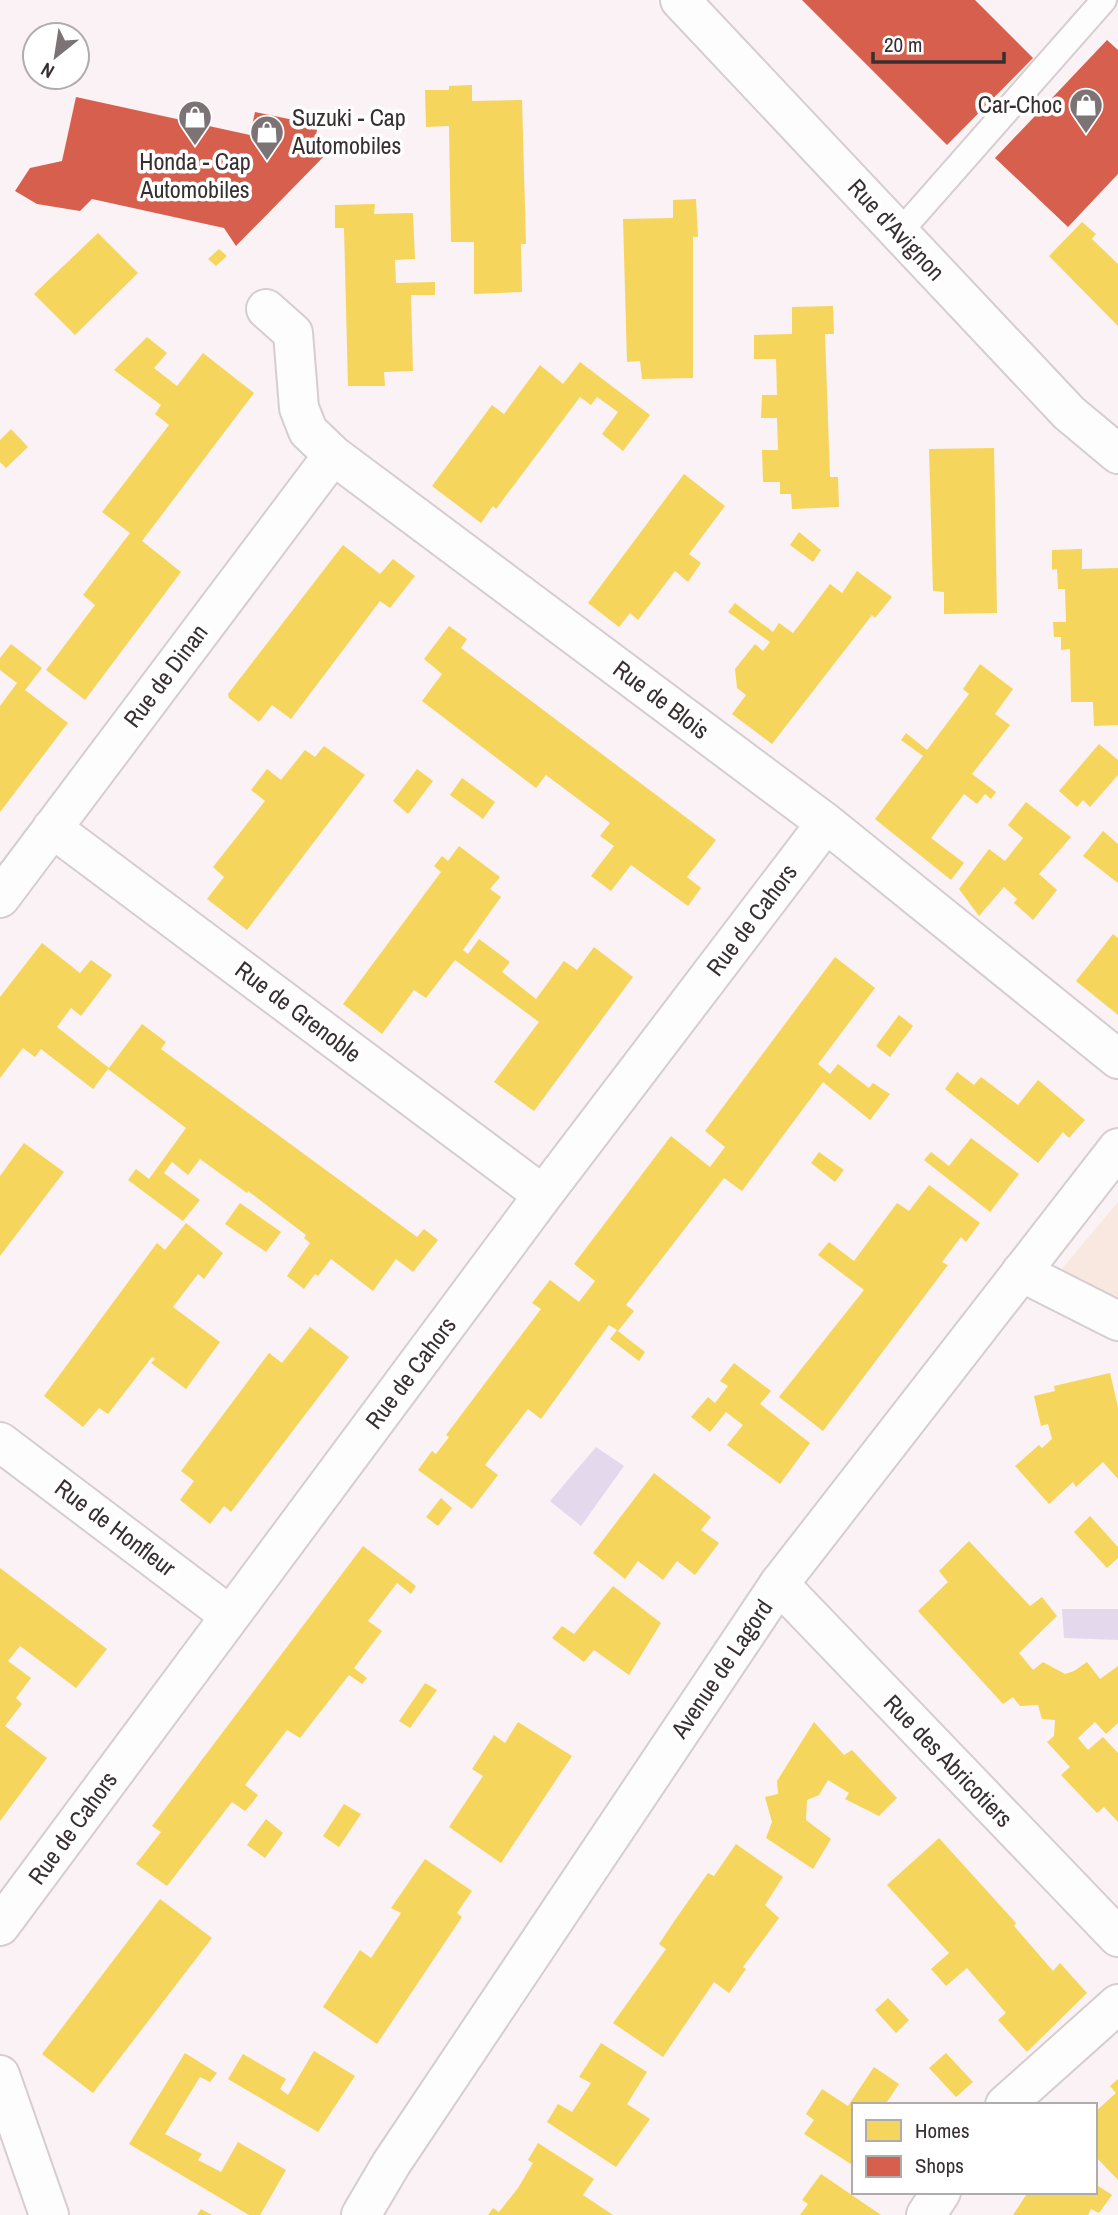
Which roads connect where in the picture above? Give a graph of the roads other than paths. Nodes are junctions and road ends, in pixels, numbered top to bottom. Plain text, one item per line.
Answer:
1 (680, 0) edge
2 (1104, 0) edge
3 (899, 233) junction
4 (266, 309) dead end
5 (1118, 454) edge
6 (333, 455) junction
7 (826, 823) junction
8 (52, 828) junction
9 (0, 898) edge
10 (1118, 1059) edge
11 (1118, 1148) edge
12 (544, 1195) junction
13 (1021, 1272) junction
14 (1118, 1321) edge
15 (0, 1442) edge
16 (779, 1584) junction
17 (229, 1615) junction
18 (0, 1926) edge
19 (1118, 1937) edge
20 (1118, 2004) edge
21 (0, 2075) edge
22 (1007, 2103) edge
23 (940, 2194) edge
24 (49, 2215) edge
25 (361, 2215) edge
26 (926, 2215) edge

1 - 3 street, Rue d'Avignon
2 - 3 lane
3 - 5 street, Rue d'Avignon
4 - 6 street, Rue de Blois
6 - 7 street, Rue de Blois
6 - 8 street, Rue de Dinan
7 - 10 street, Rue de Blois
7 - 12 street, Rue de Cahors
8 - 9 street, Rue de Dinan
8 - 12 street, Rue de Grenoble
11 - 13 street, Avenue de Lagord
12 - 17 street, Rue de Cahors
13 - 14 street
13 - 16 street, Avenue de Lagord
15 - 17 street, Rue de Honfleur
16 - 19 street, Rue des Abricotiers
16 - 25 street, Avenue de Lagord
17 - 18 street, Rue de Cahors
20 - 22 street
21 - 24 street
23 - 26 street

